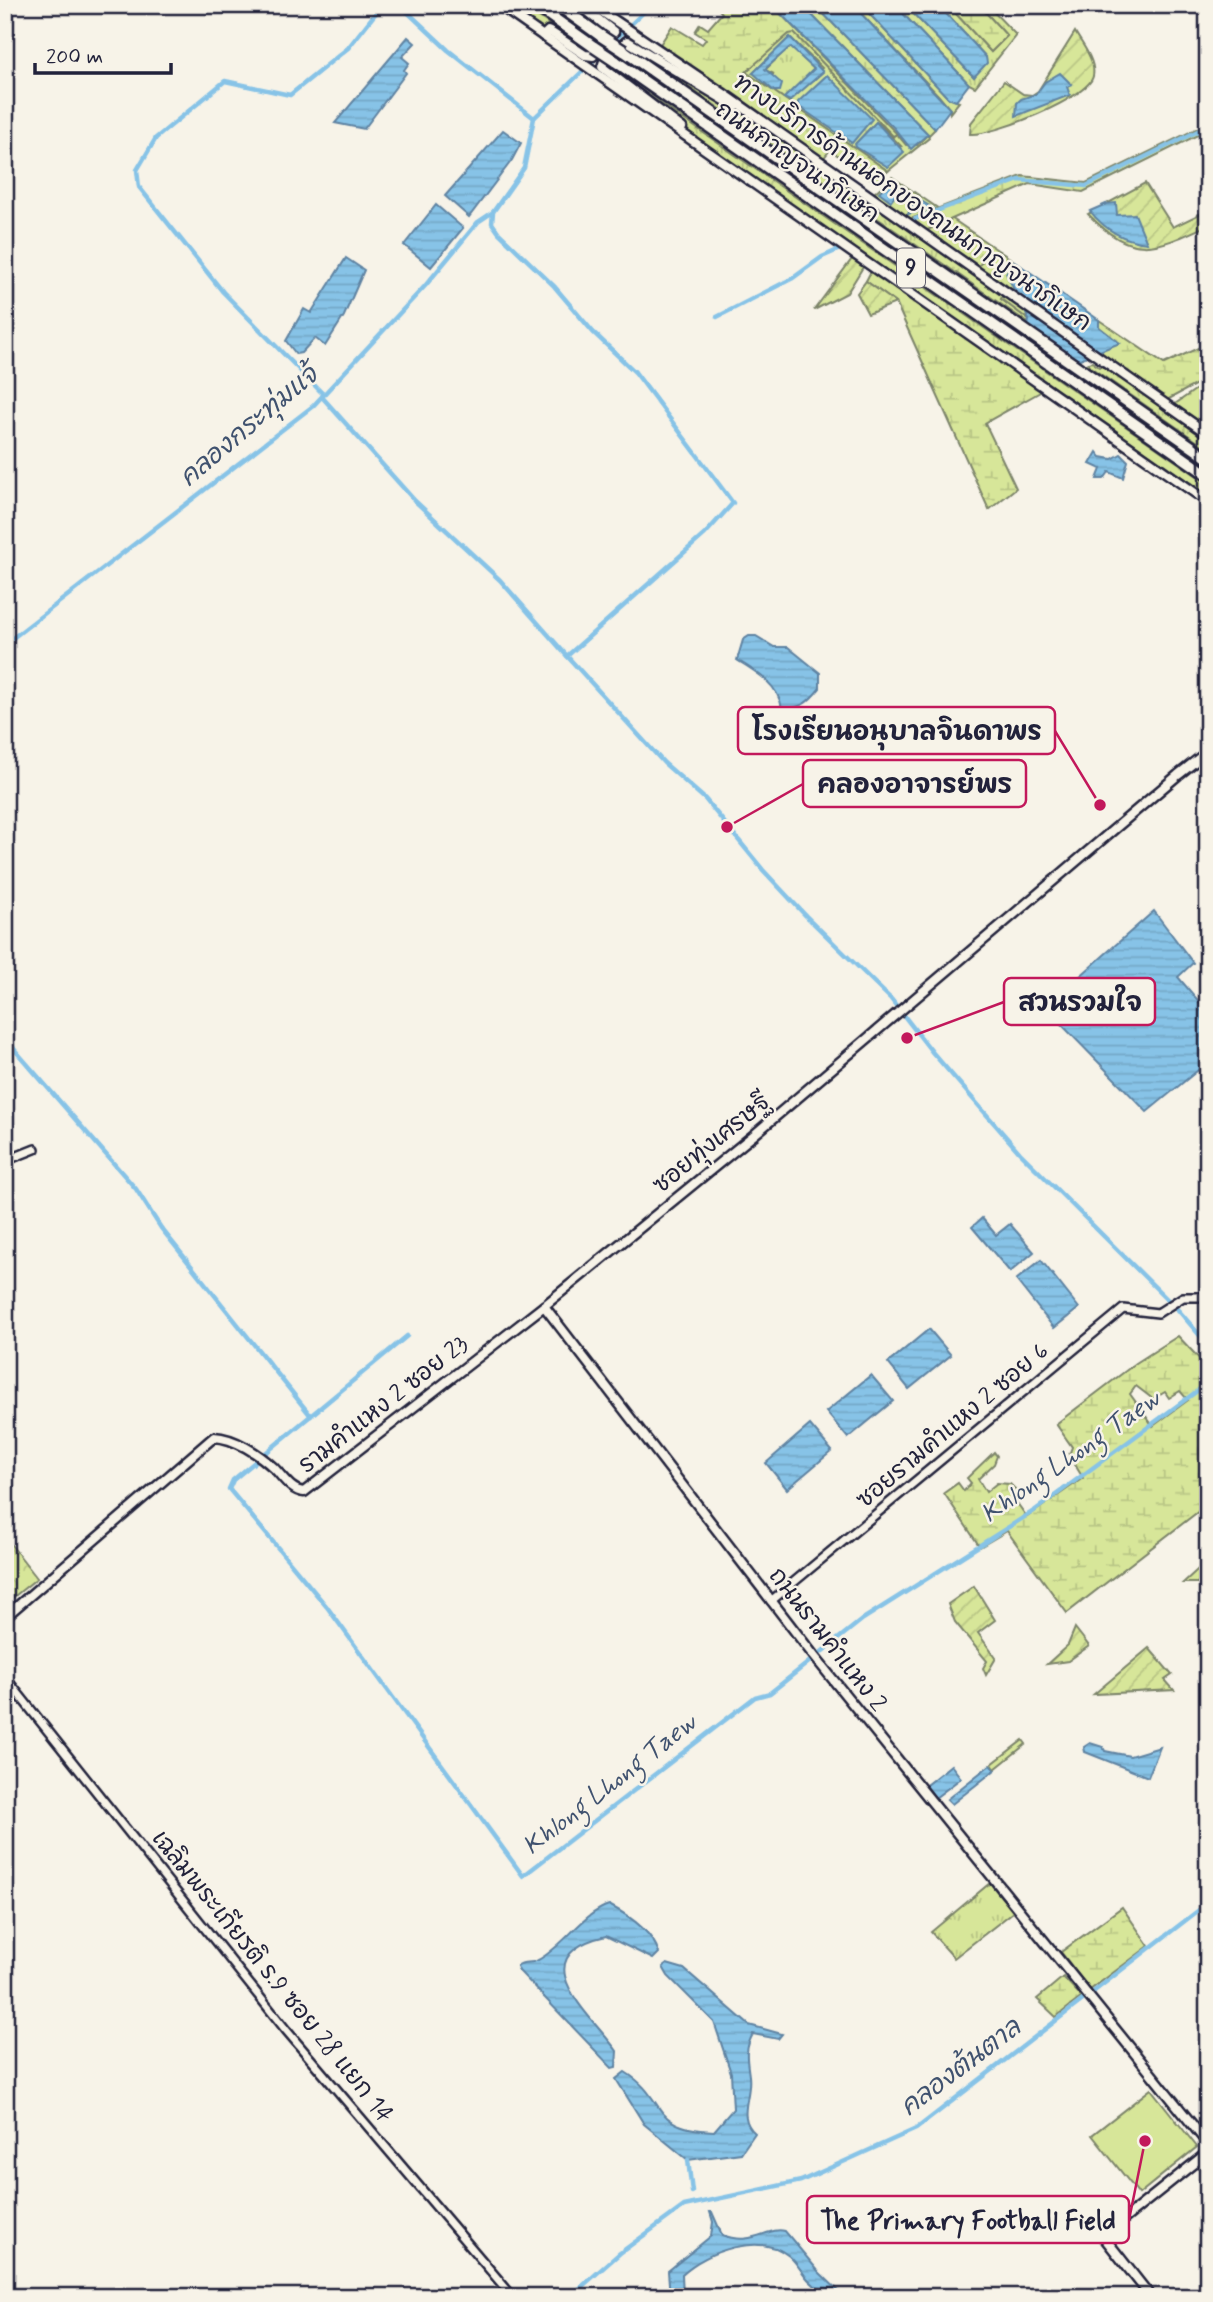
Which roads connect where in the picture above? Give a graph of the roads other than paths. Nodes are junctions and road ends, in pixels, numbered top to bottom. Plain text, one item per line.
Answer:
1 (499, 5) edge
2 (535, 5) edge
3 (558, 5) edge
4 (579, 5) edge
5 (592, 5) edge
6 (543, 36) junction
7 (705, 86) junction
8 (704, 148) junction
9 (1208, 434) edge
10 (1208, 458) edge
11 (1208, 475) edge
12 (1208, 502) edge
13 (1205, 757) edge
14 (35, 1149) dead end
15 (5, 1161) edge
16 (1208, 1297) edge
17 (544, 1306) junction
18 (771, 1601) junction
19 (5, 1617) edge
20 (5, 1677) edge
21 (1208, 2144) edge
22 (1208, 2152) edge
23 (513, 2297) edge
24 (1152, 2297) edge

1 - 6 main road
2 - 11 highway, ถนนกาญจนาภิเษก / 9, bridge
3 - 10 highway, ถนนกาญจนาภิเษก / 9, bridge
4 - 6 main road
5 - 7 main road, ทางบริการด้านนอกของถนนกาญจนาภิเษก
6 - 8 main road
7 - 8 main road
7 - 9 main road, ทางบริการด้านนอกของถนนกาญจนาภิเษก
8 - 12 main road
13 - 17 main road, ซอยทุ่งเศรษฐี
14 - 15 street
16 - 18 street, ซอยรามคำแหง 2 ซอย 6
17 - 18 main road, ถนนรามคำแหง 2
17 - 19 main road, รามคำแหง 2 ซอย 23
18 - 21 main road, ถนนรามคำแหง 2
20 - 23 street, เฉลิมพระเกียรติ ร.9 ซอย 28 แยก 14
22 - 24 main road

